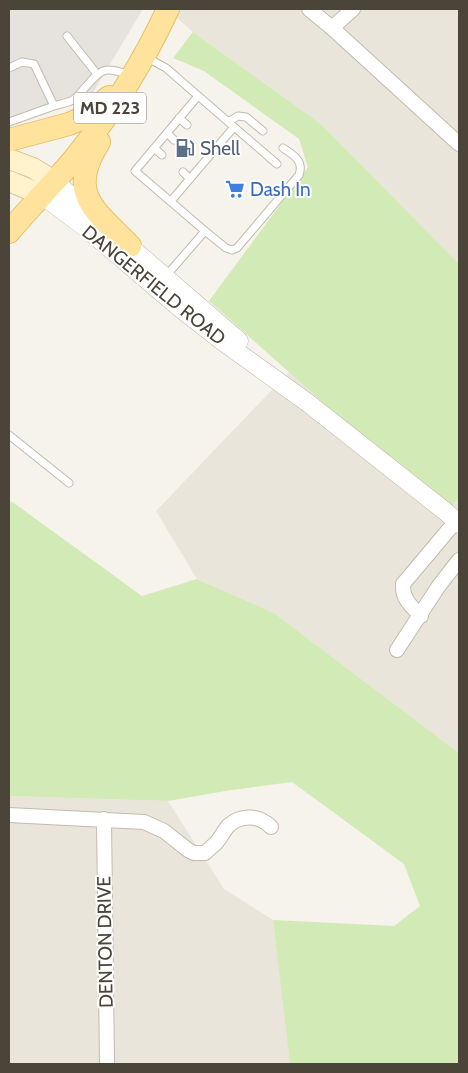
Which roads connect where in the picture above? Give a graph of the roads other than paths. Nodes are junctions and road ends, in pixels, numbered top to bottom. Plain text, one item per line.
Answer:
1 (168, 9) edge
2 (309, 9) edge
3 (353, 9) edge
4 (332, 28) junction
5 (67, 36) dead end
6 (144, 55) junction
7 (9, 68) edge
8 (97, 74) junction
9 (131, 75) junction
10 (198, 96) junction
11 (54, 106) junction
12 (180, 118) junction
13 (9, 122) edge
14 (231, 124) junction
15 (187, 125) dead end
16 (263, 131) dead end
17 (167, 133) junction
18 (9, 140) edge
19 (174, 140) dead end
20 (208, 142) dead end
21 (459, 144) edge
22 (154, 148) junction
23 (216, 148) junction
24 (283, 148) dead end
25 (162, 155) dead end
26 (195, 158) dead end
27 (9, 159) edge
28 (203, 164) junction
29 (277, 164) dead end
30 (182, 172) dead end
31 (190, 179) junction
32 (9, 181) edge
33 (48, 188) junction
34 (171, 202) junction
35 (205, 231) junction
36 (9, 232) edge
37 (130, 246) junction
38 (165, 277) junction
39 (267, 373) junction
40 (9, 435) edge
41 (69, 483) dead end
42 (458, 523) edge
43 (459, 560) edge
44 (421, 616) junction
45 (397, 650) dead end
46 (9, 815) edge
47 (104, 819) junction
48 (271, 827) dead end
49 (106, 1064) edge

1 - 6 main road, MD 223
2 - 4 street
3 - 4 street
4 - 21 street
5 - 8 lane
6 - 9 main road, MD 223
6 - 10 lane
7 - 11 lane
8 - 9 lane
8 - 11 lane
9 - 18 main road
9 - 33 main road, MD 223
9 - 37 main road
10 - 12 lane
10 - 14 lane
11 - 13 lane
12 - 15 lane
12 - 17 lane
14 - 16 lane
14 - 23 lane
14 - 29 lane
17 - 19 lane
17 - 22 lane
20 - 23 lane
22 - 25 lane
22 - 34 lane
23 - 28 lane
24 - 35 lane
26 - 28 lane
27 - 33 main road
28 - 31 lane
30 - 31 lane
31 - 34 lane
32 - 33 main road
33 - 36 main road, MD 223
33 - 37 street, DANGERFIELD ROAD
33 - 39 street, DANGERFIELD ROAD
34 - 35 lane
35 - 38 lane
37 - 38 street, DANGERFIELD ROAD
38 - 39 street, DANGERFIELD ROAD
39 - 42 street, DANGERFIELD ROAD
40 - 41 lane
42 - 44 street
43 - 44 street
44 - 45 street
46 - 47 street
47 - 48 street
47 - 49 street, DENTON DRIVE

